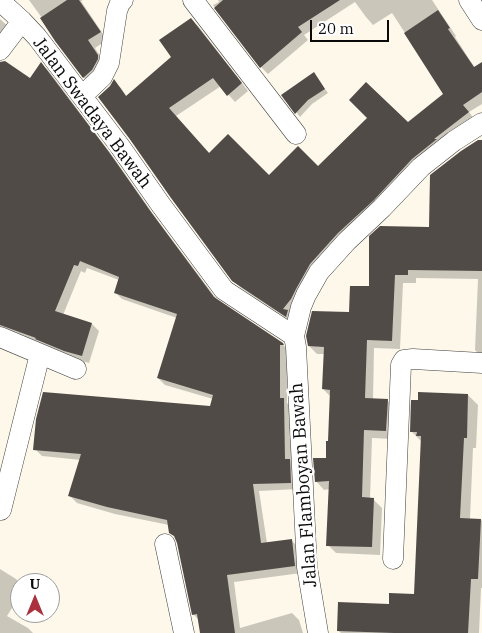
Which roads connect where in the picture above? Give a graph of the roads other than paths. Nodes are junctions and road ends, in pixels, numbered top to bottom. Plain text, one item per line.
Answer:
1 (124, 0) edge
2 (193, 0) edge
3 (469, 0) edge
4 (0, 1) edge
5 (482, 20) edge
6 (22, 21) junction
7 (0, 50) edge
8 (82, 96) junction
9 (482, 123) edge
10 (296, 134) dead end
11 (294, 336) junction
12 (0, 337) edge
13 (40, 354) junction
14 (482, 363) edge
15 (76, 369) dead end
16 (1, 510) edge
17 (166, 544) dead end
18 (393, 559) dead end
19 (184, 633) edge
20 (318, 633) edge

1 - 8 street
2 - 10 street
3 - 5 street
4 - 6 street, Jalan Swadaya Bawah
6 - 7 street, Jalan Swadaya Bawah
6 - 8 street, Jalan Swadaya Bawah
8 - 11 street, Jalan Swadaya Bawah
9 - 11 street, Jalan Flamboyan Bawah
11 - 20 street, Jalan Flamboyan Bawah
12 - 13 street
13 - 15 street
13 - 16 street
14 - 18 street
17 - 19 street

